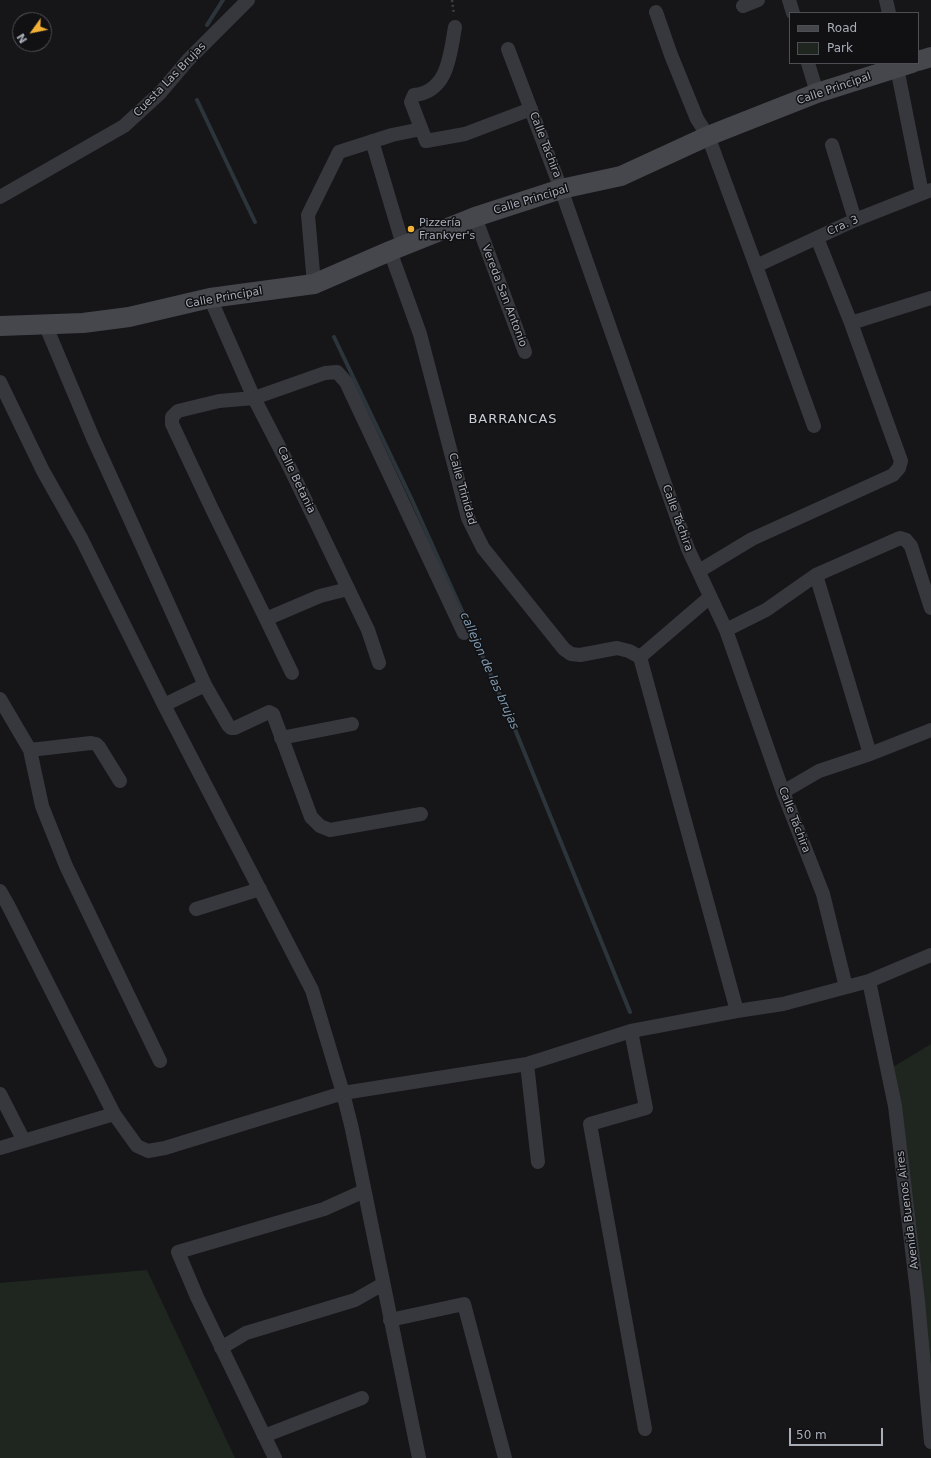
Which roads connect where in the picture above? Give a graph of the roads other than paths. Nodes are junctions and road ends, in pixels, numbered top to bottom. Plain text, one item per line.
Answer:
1 (248, 0) edge
2 (758, 0) edge
3 (789, 0) edge
4 (886, 0) edge
5 (743, 6) dead end
6 (656, 12) dead end
7 (793, 12) edge
8 (889, 12) edge
9 (455, 27) dead end
10 (508, 48) dead end
11 (931, 57) edge
12 (919, 61) edge
13 (808, 64) edge
14 (901, 65) edge
15 (817, 93) junction
16 (531, 109) junction
17 (421, 129) junction
18 (708, 136) junction
19 (372, 140) junction
20 (832, 145) dead end
21 (561, 189) junction
22 (926, 191) edge
23 (0, 197) edge
24 (475, 217) junction
25 (855, 220) junction
26 (817, 238) junction
27 (397, 248) junction
28 (756, 266) junction
29 (314, 284) junction
30 (210, 298) junction
31 (931, 298) edge
32 (851, 323) junction
33 (46, 324) junction
34 (0, 326) edge
35 (525, 352) dead end
36 (0, 382) edge
37 (254, 398) junction
38 (814, 426) dead end
39 (699, 572) junction
40 (816, 575) junction
41 (348, 589) junction
42 (710, 597) junction
43 (931, 608) edge
44 (266, 619) junction
45 (726, 630) junction
46 (464, 633) dead end
47 (640, 657) junction
48 (379, 663) dead end
49 (292, 673) dead end
50 (205, 685) junction
51 (0, 699) edge
52 (164, 705) junction
53 (352, 724) dead end
54 (931, 730) edge
55 (281, 738) junction
56 (30, 750) junction
57 (870, 754) junction
58 (120, 781) dead end
59 (783, 792) junction
60 (421, 814) dead end
61 (260, 889) junction
62 (0, 891) edge
63 (196, 909) dead end
64 (931, 955) edge
65 (870, 981) junction
66 (846, 987) junction
67 (737, 1011) junction
68 (631, 1030) junction
69 (160, 1061) dead end
70 (527, 1064) junction
71 (343, 1093) junction
72 (0, 1094) edge
73 (114, 1114) junction
74 (24, 1141) junction
75 (0, 1148) edge
76 (538, 1162) dead end
77 (364, 1191) junction
78 (383, 1284) junction
79 (390, 1320) junction
80 (221, 1348) junction
81 (362, 1398) dead end
82 (645, 1429) dead end
83 (264, 1436) junction
84 (931, 1442) edge
85 (275, 1458) edge
86 (419, 1458) edge
87 (505, 1458) edge

1 - 23 street, Cuesta Las Brujas
2 - 5 street
3 - 7 street
4 - 8 street
6 - 18 street
9 - 17 street
10 - 16 street, Calle Táchira
11 - 12 street
13 - 15 street
14 - 15 street, Calle Principal
14 - 22 street
15 - 18 street, Calle Principal
16 - 17 street
16 - 21 street, Calle Táchira
17 - 19 street
18 - 21 street, Calle Principal
18 - 28 street
19 - 27 street
19 - 29 street
20 - 25 street
21 - 24 street, Calle Principal
21 - 39 street, Calle Táchira
22 - 25 street, Cra. 3
24 - 27 street, Calle Principal
24 - 35 street, Vereda San Antonio
25 - 26 street, Cra. 3
26 - 28 street, Cra. 3
26 - 32 street
27 - 29 street, Calle Principal
27 - 47 street, Calle Trinidad
28 - 38 street
29 - 30 street, Calle Principal
30 - 33 street, Calle Principal
30 - 37 street, Calle Betania
31 - 32 street
32 - 39 street
33 - 34 street, Calle Principal
33 - 50 street
36 - 52 street
37 - 41 street, Calle Betania
37 - 44 street
37 - 46 street
39 - 42 street, Calle Táchira
40 - 43 street
40 - 45 street
40 - 57 street
41 - 44 street
41 - 48 street, Calle Betania
42 - 45 street, Calle Táchira
42 - 47 street
44 - 49 street
45 - 59 street, Calle Táchira
47 - 67 street
50 - 52 street
50 - 55 street
51 - 56 street
52 - 61 street
53 - 55 street
54 - 57 street
55 - 60 street
56 - 58 street
56 - 69 street
57 - 59 street
59 - 66 street, Calle Táchira
61 - 63 street
61 - 71 street
62 - 73 street
64 - 65 street
65 - 66 street
65 - 84 street, Avenida Buenos Aires
66 - 67 street
67 - 68 street
68 - 70 street
68 - 82 street
70 - 71 street
70 - 76 street
71 - 73 street
71 - 77 street
72 - 74 street
73 - 74 street
74 - 75 street
77 - 78 street
77 - 80 street
78 - 79 street
78 - 80 street
79 - 86 street
79 - 87 street
80 - 83 street
81 - 83 street
83 - 85 street

